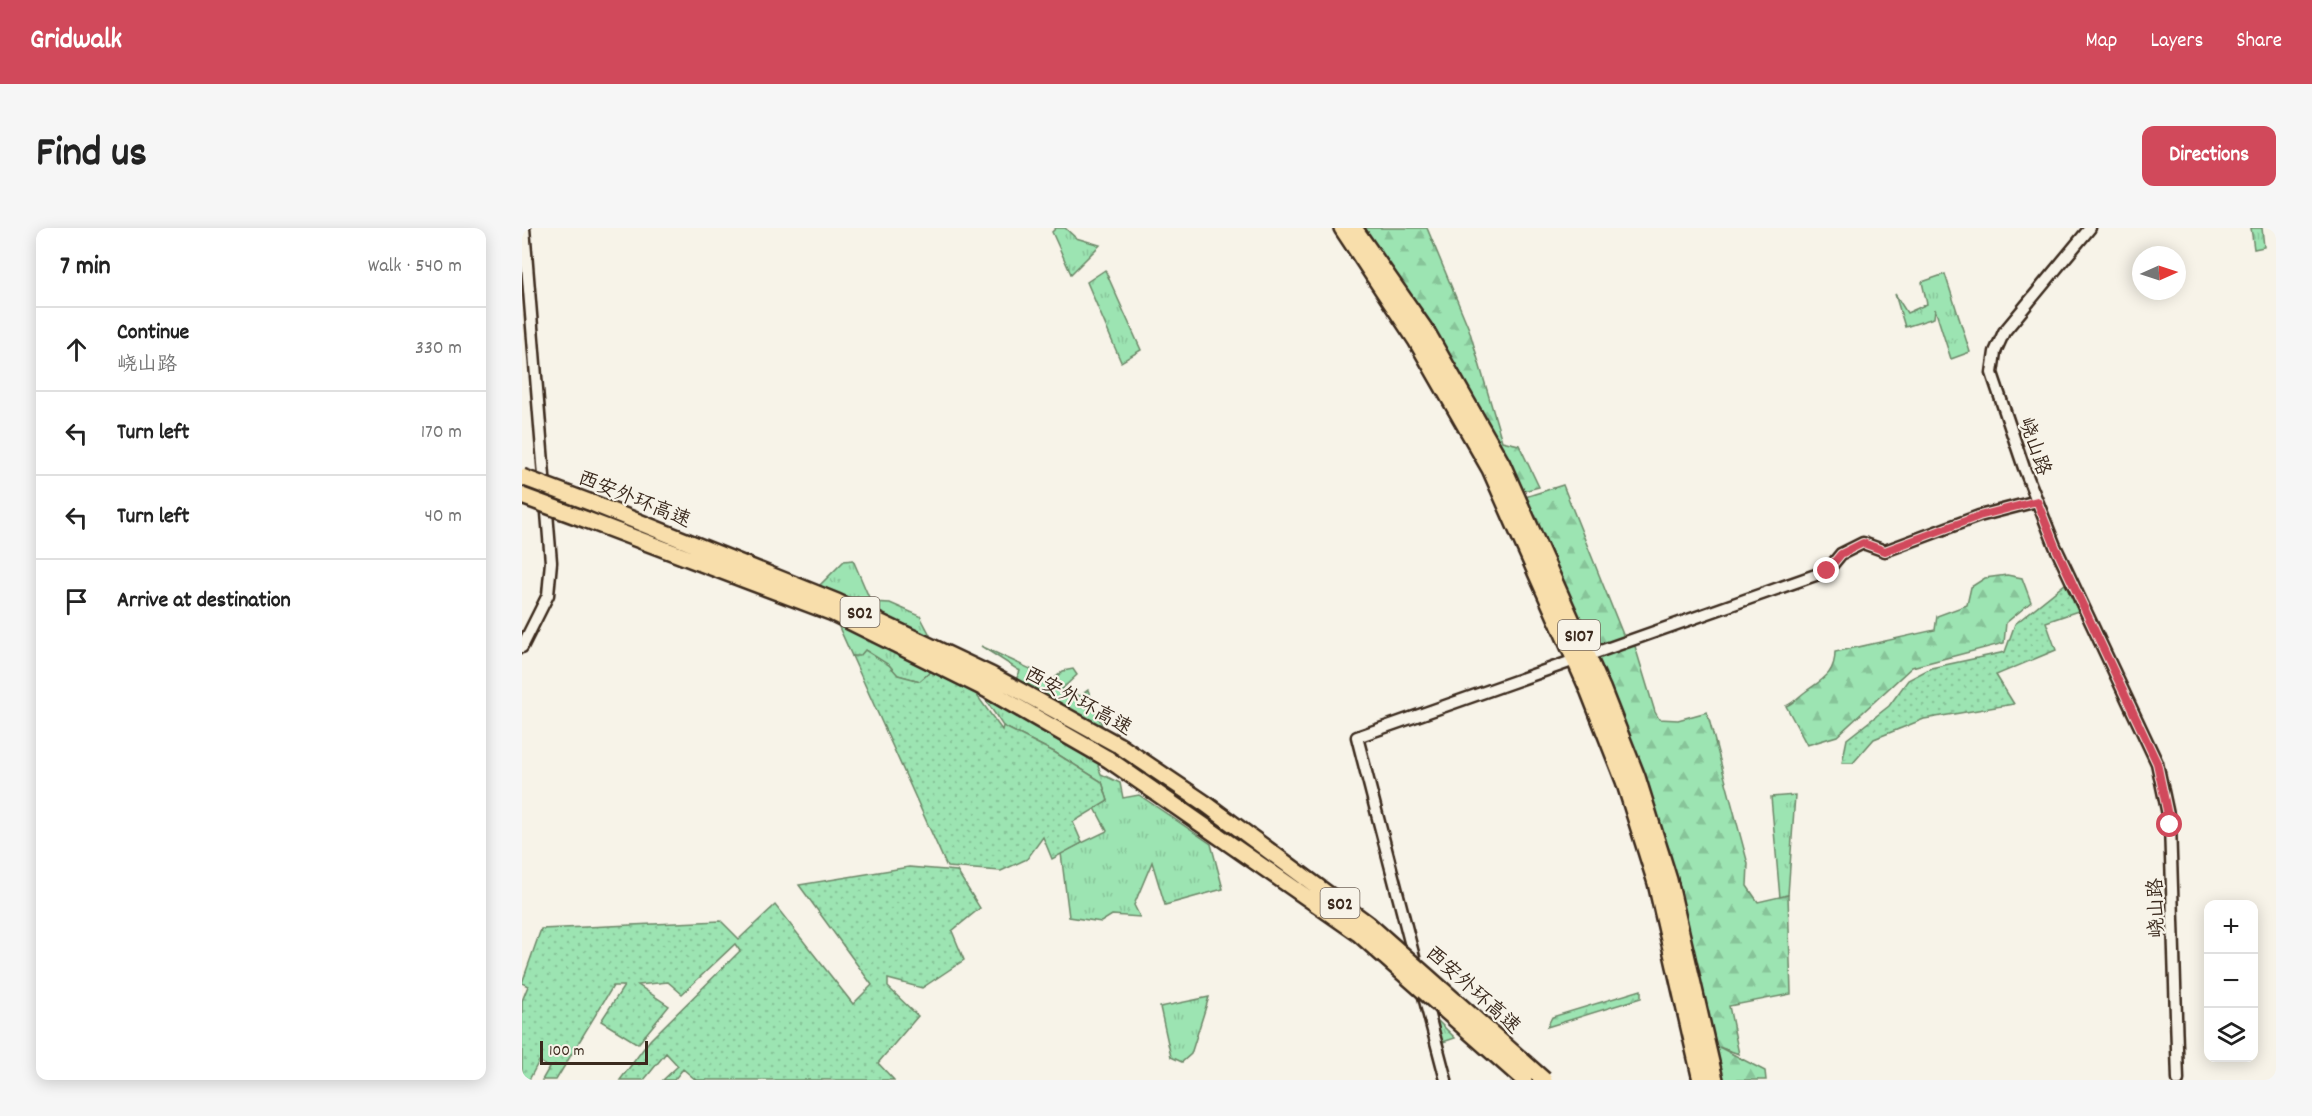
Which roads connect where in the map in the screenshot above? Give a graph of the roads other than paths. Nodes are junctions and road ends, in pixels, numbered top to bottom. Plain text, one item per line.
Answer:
1 (524, 228) edge
2 (1342, 228) edge
3 (1354, 228) edge
4 (2090, 228) edge
5 (522, 477) edge
6 (522, 496) edge
7 (2037, 501) junction
8 (522, 647) edge
9 (1581, 658) junction
10 (1446, 1080) edge
11 (1524, 1080) edge
12 (1544, 1080) edge
13 (1701, 1080) edge
14 (1714, 1080) edge
15 (2178, 1080) edge

1 - 8 street
2 - 9 highway, S107
3 - 9 highway, S107
4 - 7 street, 峣山路
5 - 12 highway, 西安外环高速 / S02, bridge
6 - 11 highway, 西安外环高速 / S02, bridge
7 - 9 street
7 - 15 street, 峣山路
9 - 10 street
9 - 13 highway, S107
9 - 14 highway, S107

